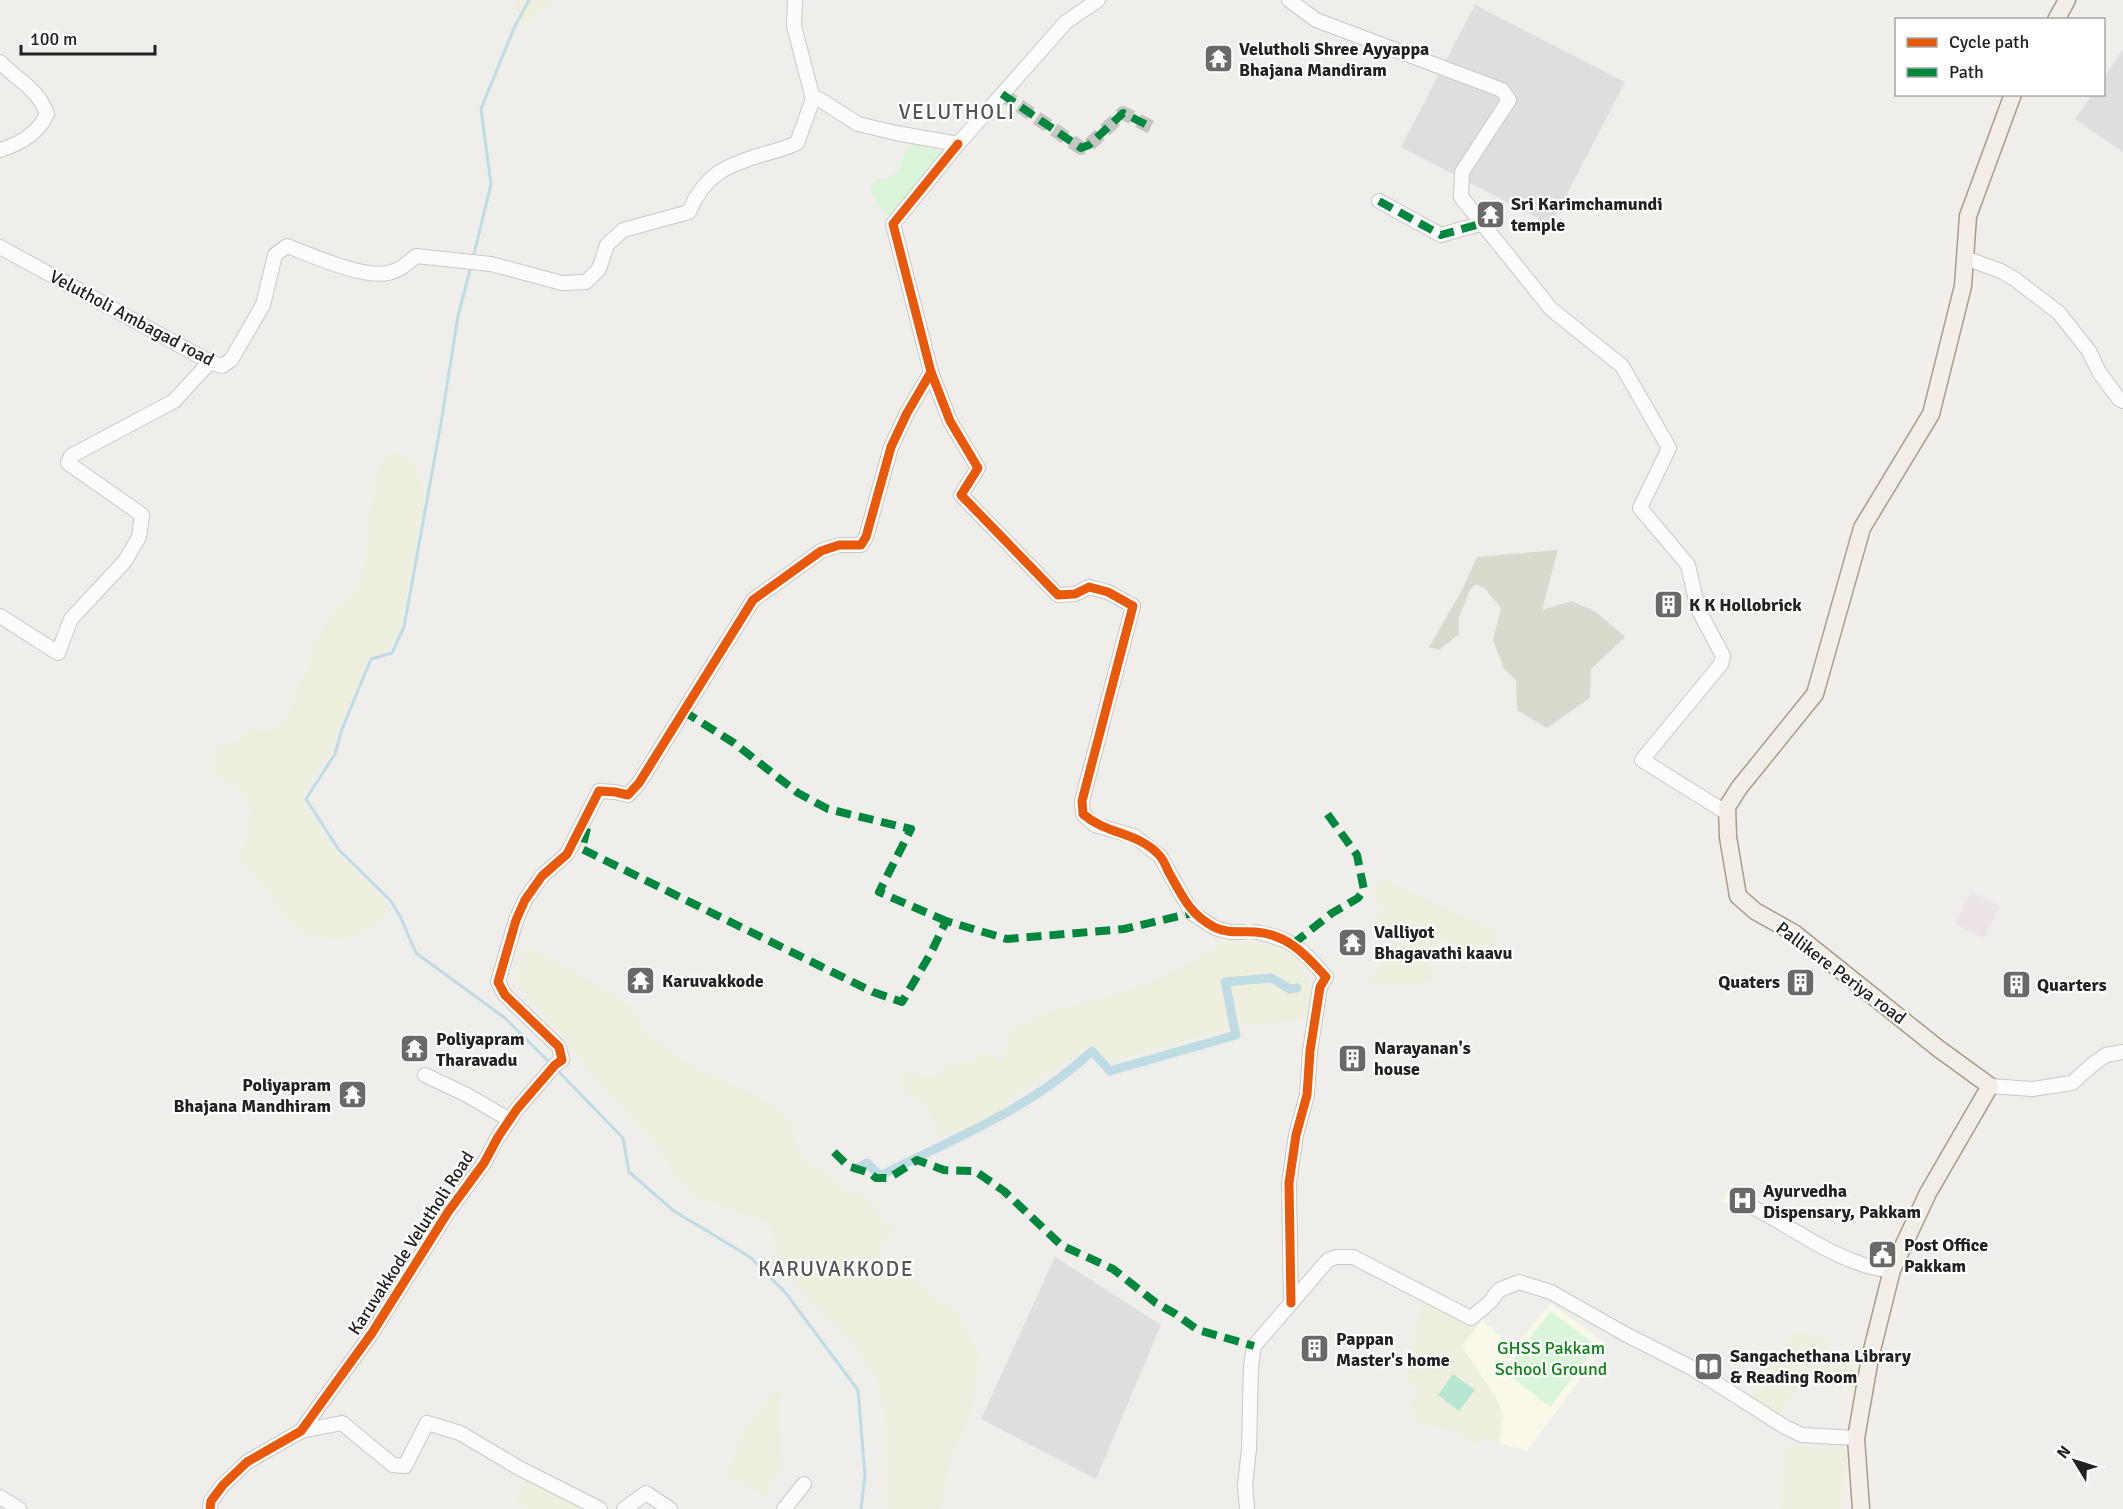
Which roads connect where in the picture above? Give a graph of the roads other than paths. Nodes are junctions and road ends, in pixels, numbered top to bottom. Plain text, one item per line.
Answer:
1 (795, 0) edge
2 (1098, 0) edge
3 (1289, 0) edge
4 (2067, 0) edge
5 (2057, 18) edge
6 (0, 62) edge
7 (2012, 96) edge
8 (813, 99) junction
9 (958, 144) junction
10 (0, 150) edge
11 (1379, 201) dead end
12 (1482, 223) junction
13 (0, 247) edge
14 (1965, 258) junction
15 (210, 362) junction
16 (931, 372) junction
17 (2123, 401) edge
18 (0, 616) edge
19 (1727, 813) junction
20 (2123, 1052) edge
21 (424, 1075) dead end
22 (1990, 1086) junction
23 (510, 1120) junction
24 (1752, 1207) dead end
25 (1892, 1271) junction
26 (1291, 1303) junction
27 (301, 1431) junction
28 (1856, 1438) junction
29 (804, 1484) dead end
30 (0, 1497) edge
31 (19, 1509) edge
32 (210, 1509) edge
33 (600, 1509) edge
34 (624, 1509) edge
35 (670, 1509) edge
36 (784, 1509) edge
37 (1247, 1509) edge
38 (1861, 1509) edge

1 - 8 street
2 - 9 street
3 - 12 street
4 - 5 main road
6 - 10 street
7 - 14 main road
8 - 9 street
8 - 15 street, Velutholi Ambagad road
9 - 16 street
11 - 12 street
12 - 19 street
13 - 15 street, Velutholi Ambagad road
14 - 17 street
14 - 19 main road
15 - 18 street
16 - 23 street, Karuvakkode Velutholi Road
16 - 26 street
19 - 22 main road, Pallikere Periya road
20 - 22 street
21 - 23 street
22 - 25 main road
23 - 27 street, Karuvakkode Velutholi Road
24 - 25 street
25 - 28 main road
26 - 28 street
26 - 37 street
27 - 32 street, Karuvakkode Velutholi Road
27 - 33 street
28 - 38 main road
29 - 36 street
30 - 31 street
34 - 35 street

